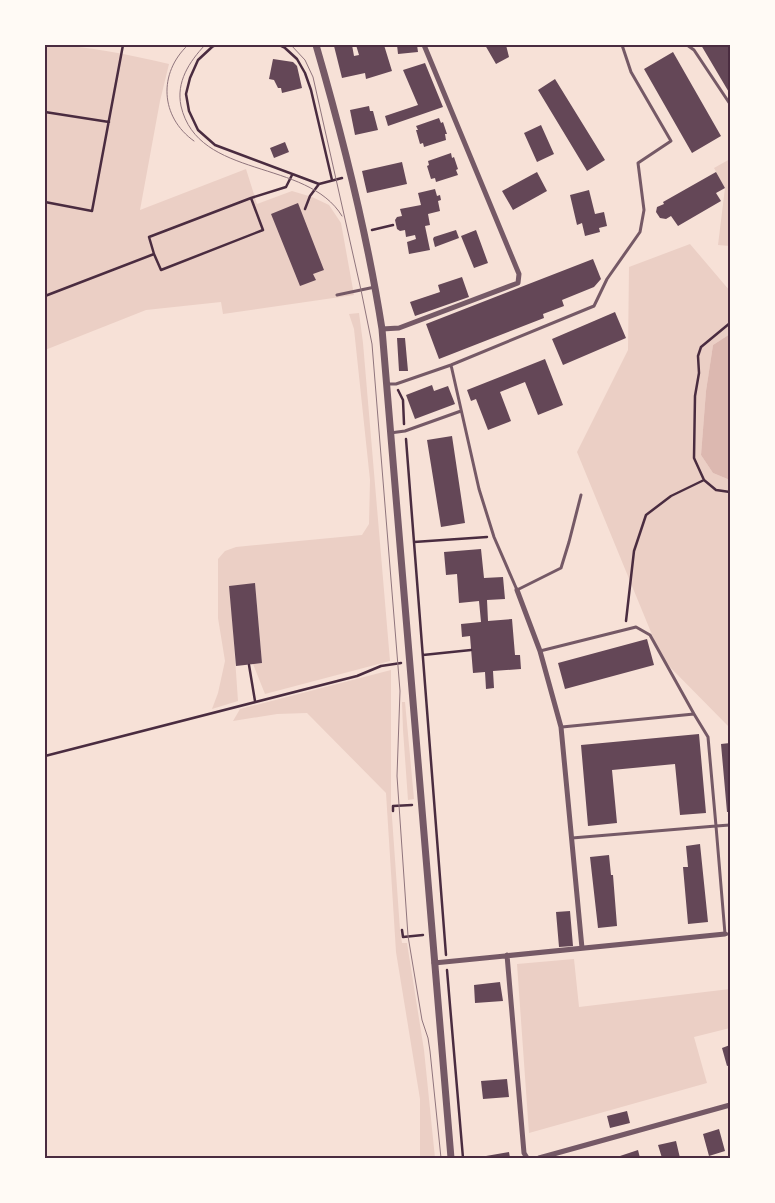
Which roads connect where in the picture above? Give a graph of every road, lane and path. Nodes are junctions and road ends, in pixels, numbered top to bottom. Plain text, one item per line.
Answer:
1 (124, 45) edge
2 (216, 45) edge
3 (279, 45) edge
4 (316, 45) edge
5 (424, 45) edge
6 (622, 45) edge
7 (687, 45) edge
8 (730, 104) edge
9 (45, 112) edge
10 (109, 122) junction
11 (292, 175) junction
12 (350, 176) junction
13 (332, 180) junction
14 (319, 184) junction
15 (251, 198) junction
16 (45, 202) edge
17 (305, 208) dead end
18 (393, 225) dead end
19 (363, 232) junction
20 (154, 254) junction
21 (376, 287) junction
22 (337, 295) dead end
23 (45, 296) edge
24 (730, 323) edge
25 (382, 329) junction
26 (451, 365) junction
27 (386, 384) junction
28 (396, 384) junction
29 (461, 411) junction
30 (405, 431) junction
31 (390, 433) junction
32 (704, 480) junction
33 (730, 492) edge
34 (581, 495) dead end
35 (494, 536) junction
36 (414, 542) junction
37 (517, 590) junction
38 (626, 630) junction
39 (471, 650) dead end
40 (540, 651) junction
41 (422, 655) junction
42 (409, 659) junction
43 (249, 665) dead end
44 (255, 701) junction
45 (694, 714) junction
46 (561, 727) junction
47 (45, 756) edge
48 (409, 805) dead end
49 (393, 811) dead end
50 (730, 825) edge
51 (716, 826) junction
52 (572, 838) junction
53 (420, 929) dead end
54 (402, 930) dead end
55 (728, 934) edge
56 (582, 948) junction
57 (507, 956) junction
58 (446, 962) junction
59 (434, 963) junction
60 (730, 1105) edge
61 (451, 1158) edge
62 (463, 1158) edge
63 (527, 1158) edge
64 (538, 1158) edge

1 - 10 path
2 - 11 path
3 - 13 path
4 - 12 street
5 - 25 street
6 - 26 lane
7 - 8 lane
9 - 10 path
10 - 16 path
11 - 14 path
11 - 15 path
12 - 13 path
12 - 19 street
13 - 14 path
14 - 17 path
15 - 20 path
15 - 20 path
18 - 19 path
19 - 21 street
20 - 23 path
21 - 22 lane
21 - 25 street
24 - 32 path
25 - 27 street
26 - 28 lane
26 - 29 lane
27 - 28 lane
27 - 31 street
28 - 30 path
29 - 30 lane
29 - 35 lane
30 - 31 lane
30 - 36 path
31 - 42 street
32 - 33 path
32 - 38 path
34 - 37 lane
35 - 36 path
35 - 37 lane
36 - 41 path
37 - 40 street
38 - 40 lane
38 - 45 lane
39 - 41 path
40 - 46 street
41 - 42 path
41 - 58 path
42 - 44 path
42 - 59 street
43 - 44 path
44 - 47 path
45 - 46 lane
45 - 51 lane
46 - 52 street
48 - 49 path
50 - 51 lane
51 - 52 lane
51 - 55 lane
52 - 56 street
53 - 54 path
55 - 56 street
56 - 57 street
57 - 58 street
57 - 63 street
58 - 59 street
58 - 62 path
59 - 61 street
60 - 64 street

